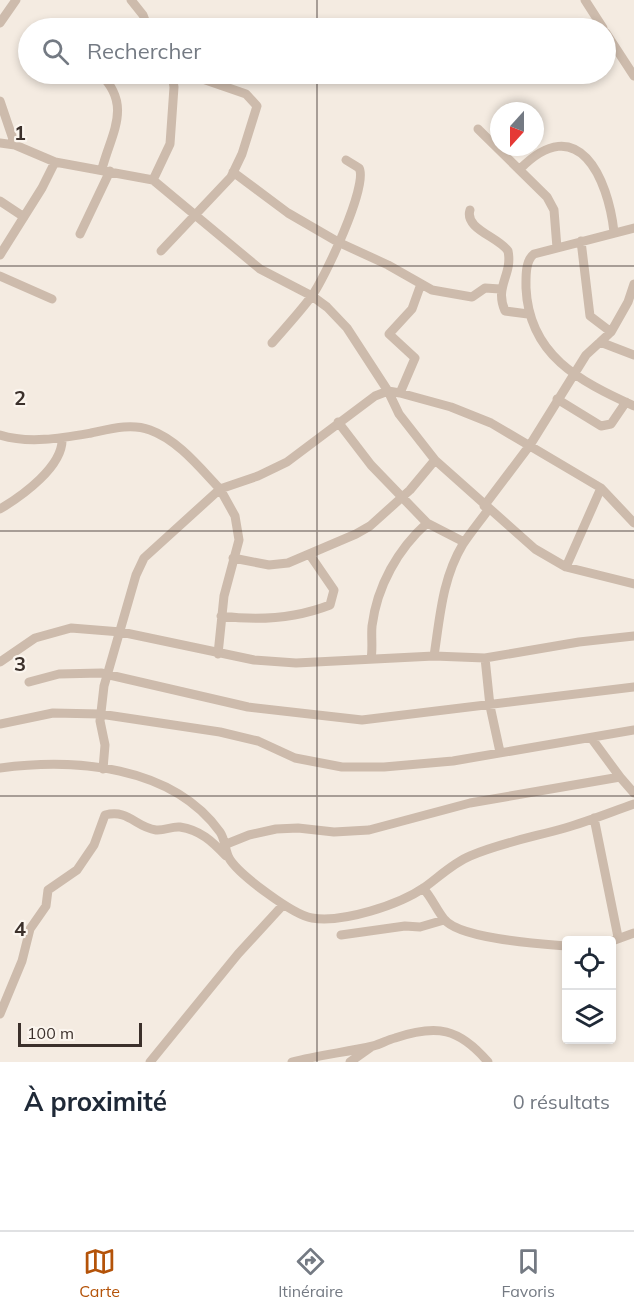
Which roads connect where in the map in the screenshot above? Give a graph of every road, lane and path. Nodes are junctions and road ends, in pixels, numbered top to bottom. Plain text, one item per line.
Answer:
1 (16, 0) edge
2 (131, 0) edge
3 (585, 0) edge
4 (144, 18) edge
5 (597, 18) edge
6 (0, 23) edge
7 (616, 48) edge
8 (634, 76) edge
9 (109, 84) edge
10 (173, 84) edge
11 (222, 84) edge
12 (0, 101) edge
13 (478, 129) dead end
14 (0, 143) edge
15 (15, 145) junction
16 (346, 160) dead end
17 (55, 162) junction
18 (520, 169) junction
19 (106, 170) junction
20 (233, 172) junction
21 (153, 180) junction
22 (0, 201) edge
23 (470, 210) dead end
24 (196, 214) junction
25 (24, 217) junction
26 (634, 228) edge
27 (614, 232) junction
28 (80, 234) dead end
29 (581, 241) junction
30 (338, 242) junction
31 (557, 248) junction
32 (161, 251) dead end
33 (0, 255) edge
34 (0, 276) edge
35 (421, 284) junction
36 (634, 284) edge
37 (500, 289) junction
38 (312, 296) junction
39 (52, 299) dead end
40 (528, 314) junction
41 (611, 332) junction
42 (600, 342) junction
43 (272, 343) dead end
44 (634, 355) edge
45 (572, 374) junction
46 (388, 391) junction
47 (400, 393) junction
48 (557, 399) junction
49 (630, 404) edge
50 (338, 422) junction
51 (0, 435) edge
52 (62, 438) junction
53 (530, 445) junction
54 (435, 460) junction
55 (601, 488) junction
56 (220, 489) junction
57 (402, 497) junction
58 (486, 508) junction
59 (0, 509) edge
60 (633, 518) edge
61 (427, 523) junction
62 (464, 542) junction
63 (310, 555) junction
64 (233, 558) junction
65 (567, 567) junction
66 (634, 584) edge
67 (221, 616) junction
68 (121, 633) junction
69 (634, 636) edge
70 (218, 654) junction
71 (434, 656) junction
72 (485, 658) junction
73 (371, 659) junction
74 (0, 662) edge
75 (108, 674) junction
76 (29, 682) dead end
77 (634, 687) edge
78 (490, 706) junction
79 (100, 714) junction
80 (0, 724) edge
81 (634, 730) edge
82 (592, 740) junction
83 (500, 752) junction
84 (0, 768) edge
85 (103, 769) junction
86 (620, 777) junction
87 (634, 793) edge
88 (634, 804) edge
89 (594, 818) junction
90 (224, 845) junction
91 (229, 860) junction
92 (423, 888) junction
93 (283, 905) junction
94 (444, 920) junction
95 (634, 933) edge
96 (341, 935) dead end
97 (614, 936) edge
98 (616, 939) edge
99 (562, 946) edge
100 (0, 1014) edge
101 (371, 1047) junction
102 (150, 1062) edge
103 (292, 1062) edge
104 (350, 1062) edge
105 (488, 1062) edge

1 - 6 street
2 - 4 street
3 - 5 street
7 - 8 street
9 - 19 street
10 - 21 street
11 - 20 street
12 - 15 street
13 - 18 street
14 - 15 street
15 - 17 street
16 - 30 street
17 - 19 street
17 - 25 street
18 - 27 street
18 - 31 street
19 - 21 street
19 - 28 street
20 - 24 street
20 - 30 street
21 - 24 street
22 - 25 street
23 - 37 street
24 - 32 street
24 - 38 street
25 - 33 street
26 - 27 street
27 - 29 street
29 - 31 street
29 - 41 street
30 - 35 street
30 - 38 street
31 - 40 street
34 - 39 street
35 - 37 street
35 - 47 street
36 - 41 street
37 - 40 street
38 - 43 street
38 - 46 street
40 - 45 street
41 - 42 street
42 - 44 street
42 - 45 street
45 - 48 street
45 - 49 street
46 - 47 street
46 - 50 street
46 - 54 street
47 - 53 street
48 - 49 street
48 - 53 street
50 - 56 street
50 - 57 street
51 - 52 street
52 - 56 street
52 - 59 street
53 - 55 street
53 - 58 street
54 - 57 street
54 - 58 street
55 - 60 street
55 - 65 street
56 - 64 street
56 - 68 street
57 - 61 street
57 - 63 street
58 - 62 street
58 - 65 street
61 - 62 street
61 - 73 street
62 - 71 street
63 - 64 street
63 - 67 street
64 - 67 street
65 - 66 street
67 - 70 street
68 - 70 street
68 - 74 street
68 - 75 street
69 - 72 street
70 - 73 street
71 - 72 street
71 - 73 street
72 - 78 street
75 - 76 street
75 - 78 street
75 - 79 street
77 - 78 street
78 - 83 street
79 - 80 street
79 - 83 street
79 - 85 street
81 - 82 street
82 - 83 street
82 - 86 street
84 - 85 street
85 - 90 street
86 - 87 street
86 - 90 street
88 - 89 street
89 - 92 street
89 - 97 street
90 - 91 street
91 - 93 street
91 - 100 street
92 - 93 street
92 - 94 street
93 - 102 street
94 - 96 street
94 - 99 street
95 - 98 street
101 - 103 street
101 - 104 street
101 - 105 street

